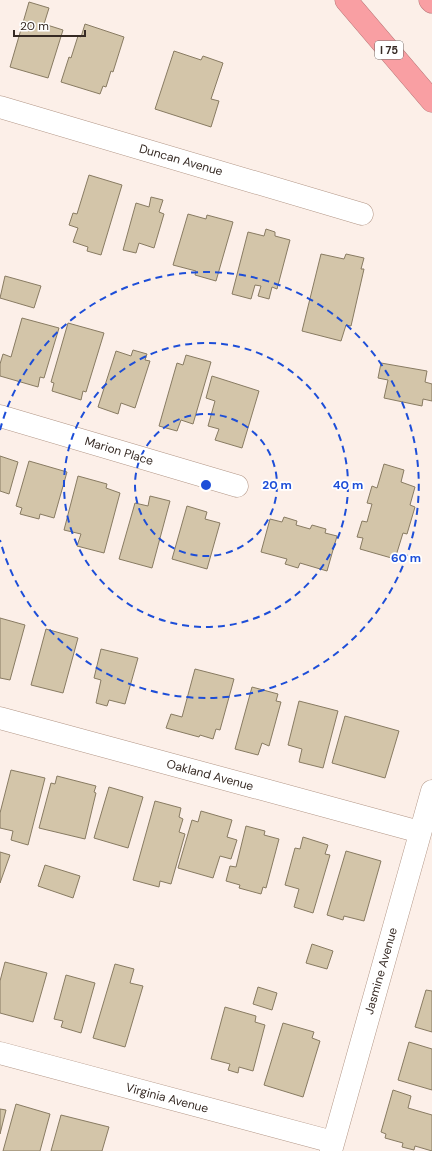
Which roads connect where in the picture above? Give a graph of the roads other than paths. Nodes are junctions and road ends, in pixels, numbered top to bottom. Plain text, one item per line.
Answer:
1 (346, 0) edge
2 (432, 101) edge
3 (0, 107) edge
4 (362, 214) dead end
5 (0, 416) edge
6 (238, 486) dead end
7 (0, 718) edge
8 (432, 792) edge
9 (420, 832) junction
10 (0, 1053) edge
11 (332, 1147) edge

1 - 2 highway, I 75
3 - 4 street, Duncan Avenue
5 - 6 street, Marion Place
7 - 9 street, Oakland Avenue
8 - 9 street, Jasmine Avenue
9 - 11 street, Jasmine Avenue
10 - 11 street, Virginia Avenue

